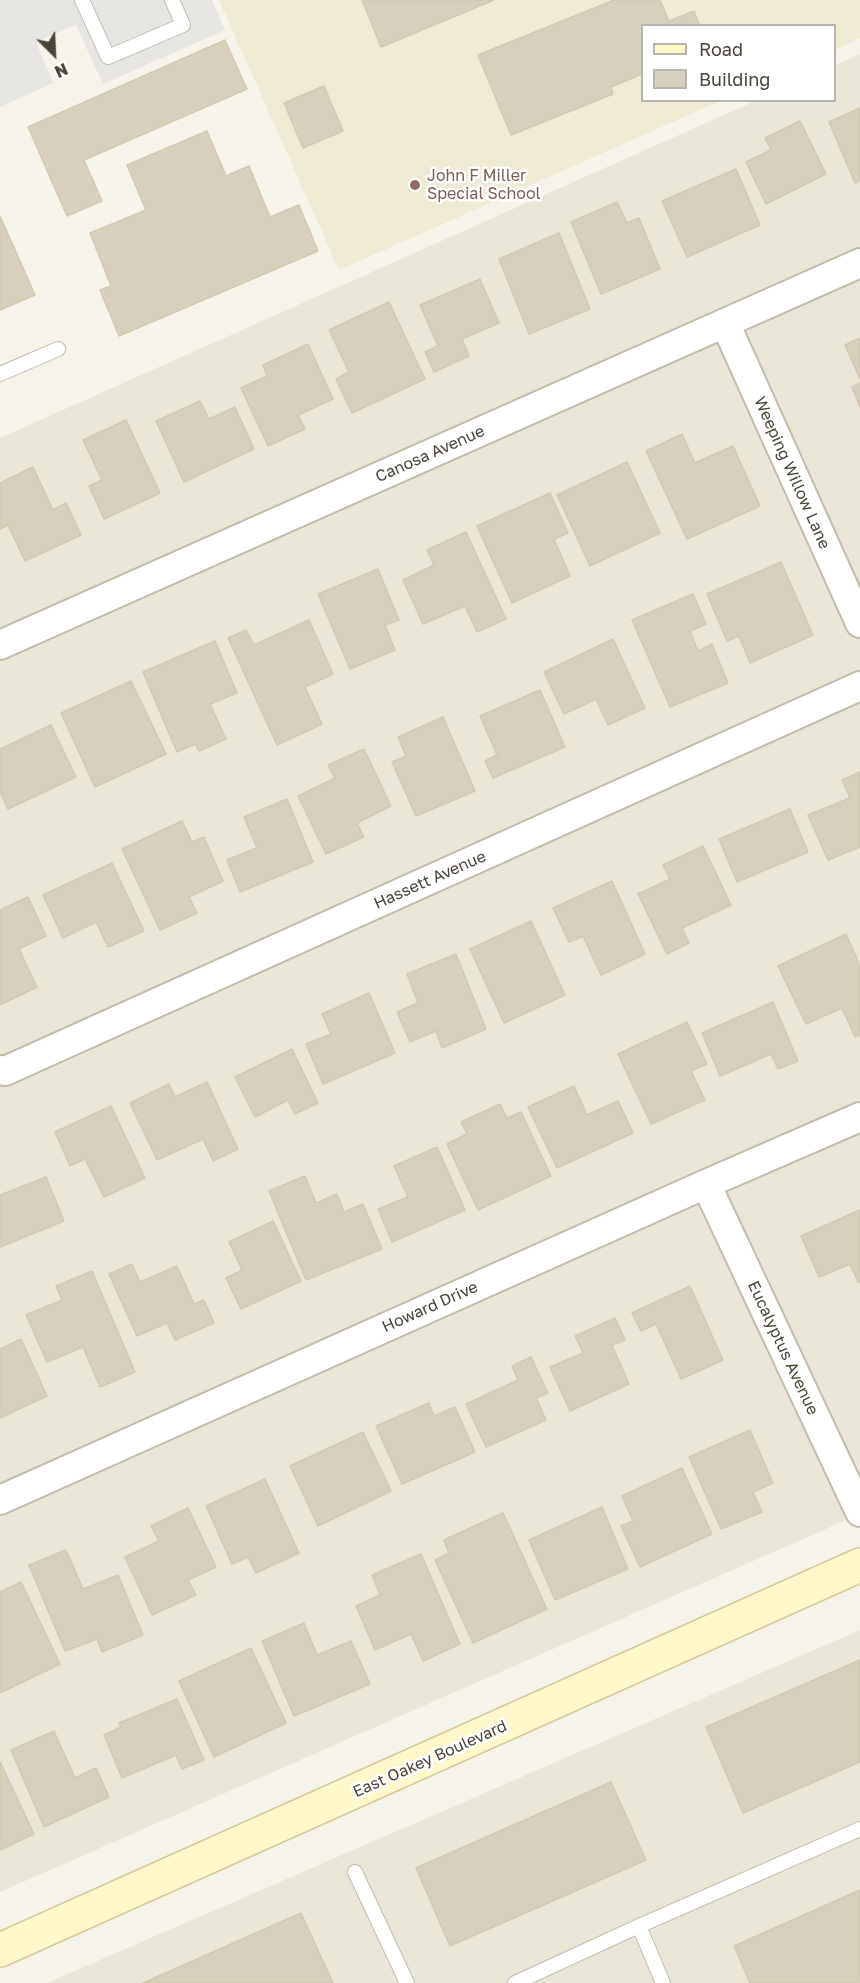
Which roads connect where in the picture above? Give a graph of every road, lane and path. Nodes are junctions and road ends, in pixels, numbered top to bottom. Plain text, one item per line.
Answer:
1 (82, 0) edge
2 (172, 0) edge
3 (860, 263) edge
4 (725, 323) junction
5 (58, 349) dead end
6 (0, 374) edge
7 (860, 623) edge
8 (0, 645) edge
9 (860, 686) edge
10 (0, 1071) edge
11 (860, 1117) edge
12 (705, 1184) junction
13 (0, 1500) edge
14 (860, 1512) edge
15 (860, 1565) edge
16 (860, 1829) edge
17 (355, 1872) dead end
18 (639, 1926) junction
19 (0, 1950) edge
20 (406, 1983) edge
21 (515, 1983) edge
22 (663, 1983) edge

1 - 2 lane
3 - 4 street, Canosa Avenue
4 - 7 street, Weeping Willow Lane
4 - 8 street, Canosa Avenue
5 - 6 lane
9 - 10 street, Hassett Avenue
11 - 12 street, Howard Drive
12 - 13 street, Howard Drive
12 - 14 street, Eucalyptus Avenue
15 - 19 street, East Oakey Boulevard
16 - 18 lane
17 - 20 lane
18 - 21 lane
18 - 22 lane

